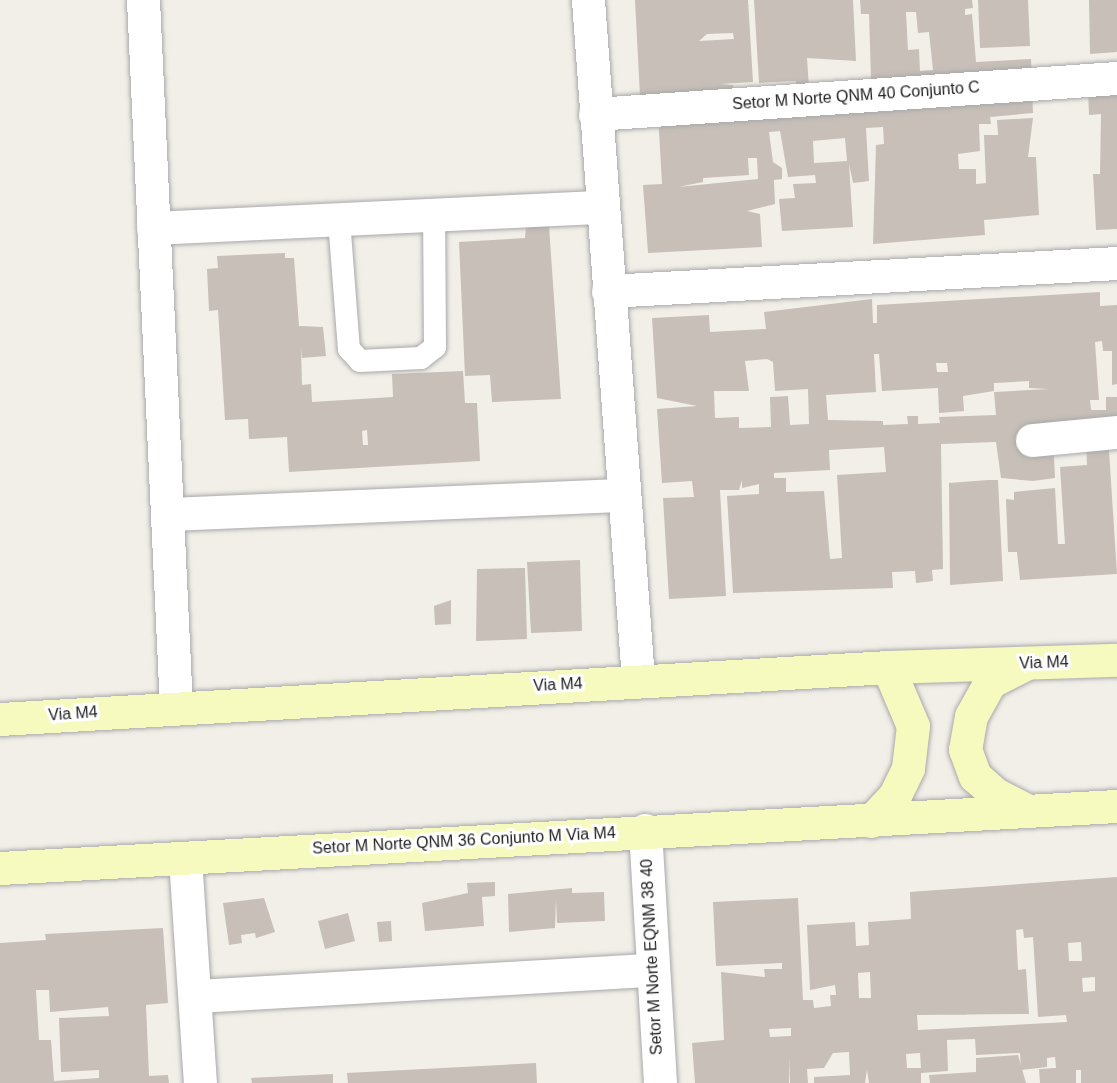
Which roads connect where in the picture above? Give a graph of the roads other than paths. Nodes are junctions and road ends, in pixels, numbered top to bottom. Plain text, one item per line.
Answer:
1 (143, 0) edge
2 (588, 0) edge
3 (1117, 78) edge
4 (595, 114) junction
5 (602, 207) junction
6 (434, 216) junction
7 (339, 220) junction
8 (153, 228) junction
9 (1117, 263) edge
10 (608, 291) junction
11 (1117, 432) edge
12 (1032, 440) dead end
13 (621, 495) junction
14 (168, 514) junction
15 (1117, 660) edge
16 (1026, 663) junction
17 (888, 667) junction
18 (638, 680) junction
19 (176, 708) junction
20 (0, 718) edge
21 (1117, 806) edge
22 (1026, 810) junction
23 (871, 821) junction
24 (645, 830) junction
25 (185, 858) junction
26 (0, 868) edge
27 (652, 970) junction
28 (196, 996) junction
29 (200, 1083) edge
30 (660, 1083) edge

1 - 8 street
2 - 4 street
3 - 4 street, Setor M Norte QNM 40 Conjunto C
4 - 5 street
5 - 6 street
5 - 10 street
6 - 7 street
6 - 7 lane
7 - 8 street
8 - 14 street
9 - 10 street
10 - 13 street
11 - 12 street
13 - 14 street
13 - 18 street
14 - 19 street
15 - 16 main road, Via M4
16 - 17 main road, Via M4
16 - 22 main road
17 - 18 main road, Via M4
17 - 23 main road
18 - 19 main road, Via M4
19 - 20 main road, Via M4
21 - 22 main road
22 - 23 main road, Setor M Norte QNM 36 Conjunto M Via M4
23 - 24 main road, Setor M Norte QNM 36 Conjunto M Via M4
24 - 25 main road, Setor M Norte QNM 36 Conjunto M Via M4
24 - 27 street, Setor M Norte EQNM 38 40
25 - 26 main road, Setor M Norte QNM 36 Conjunto M Via M4
25 - 28 street
27 - 28 street
27 - 30 street, Setor M Norte EQNM 38 40
28 - 29 street

